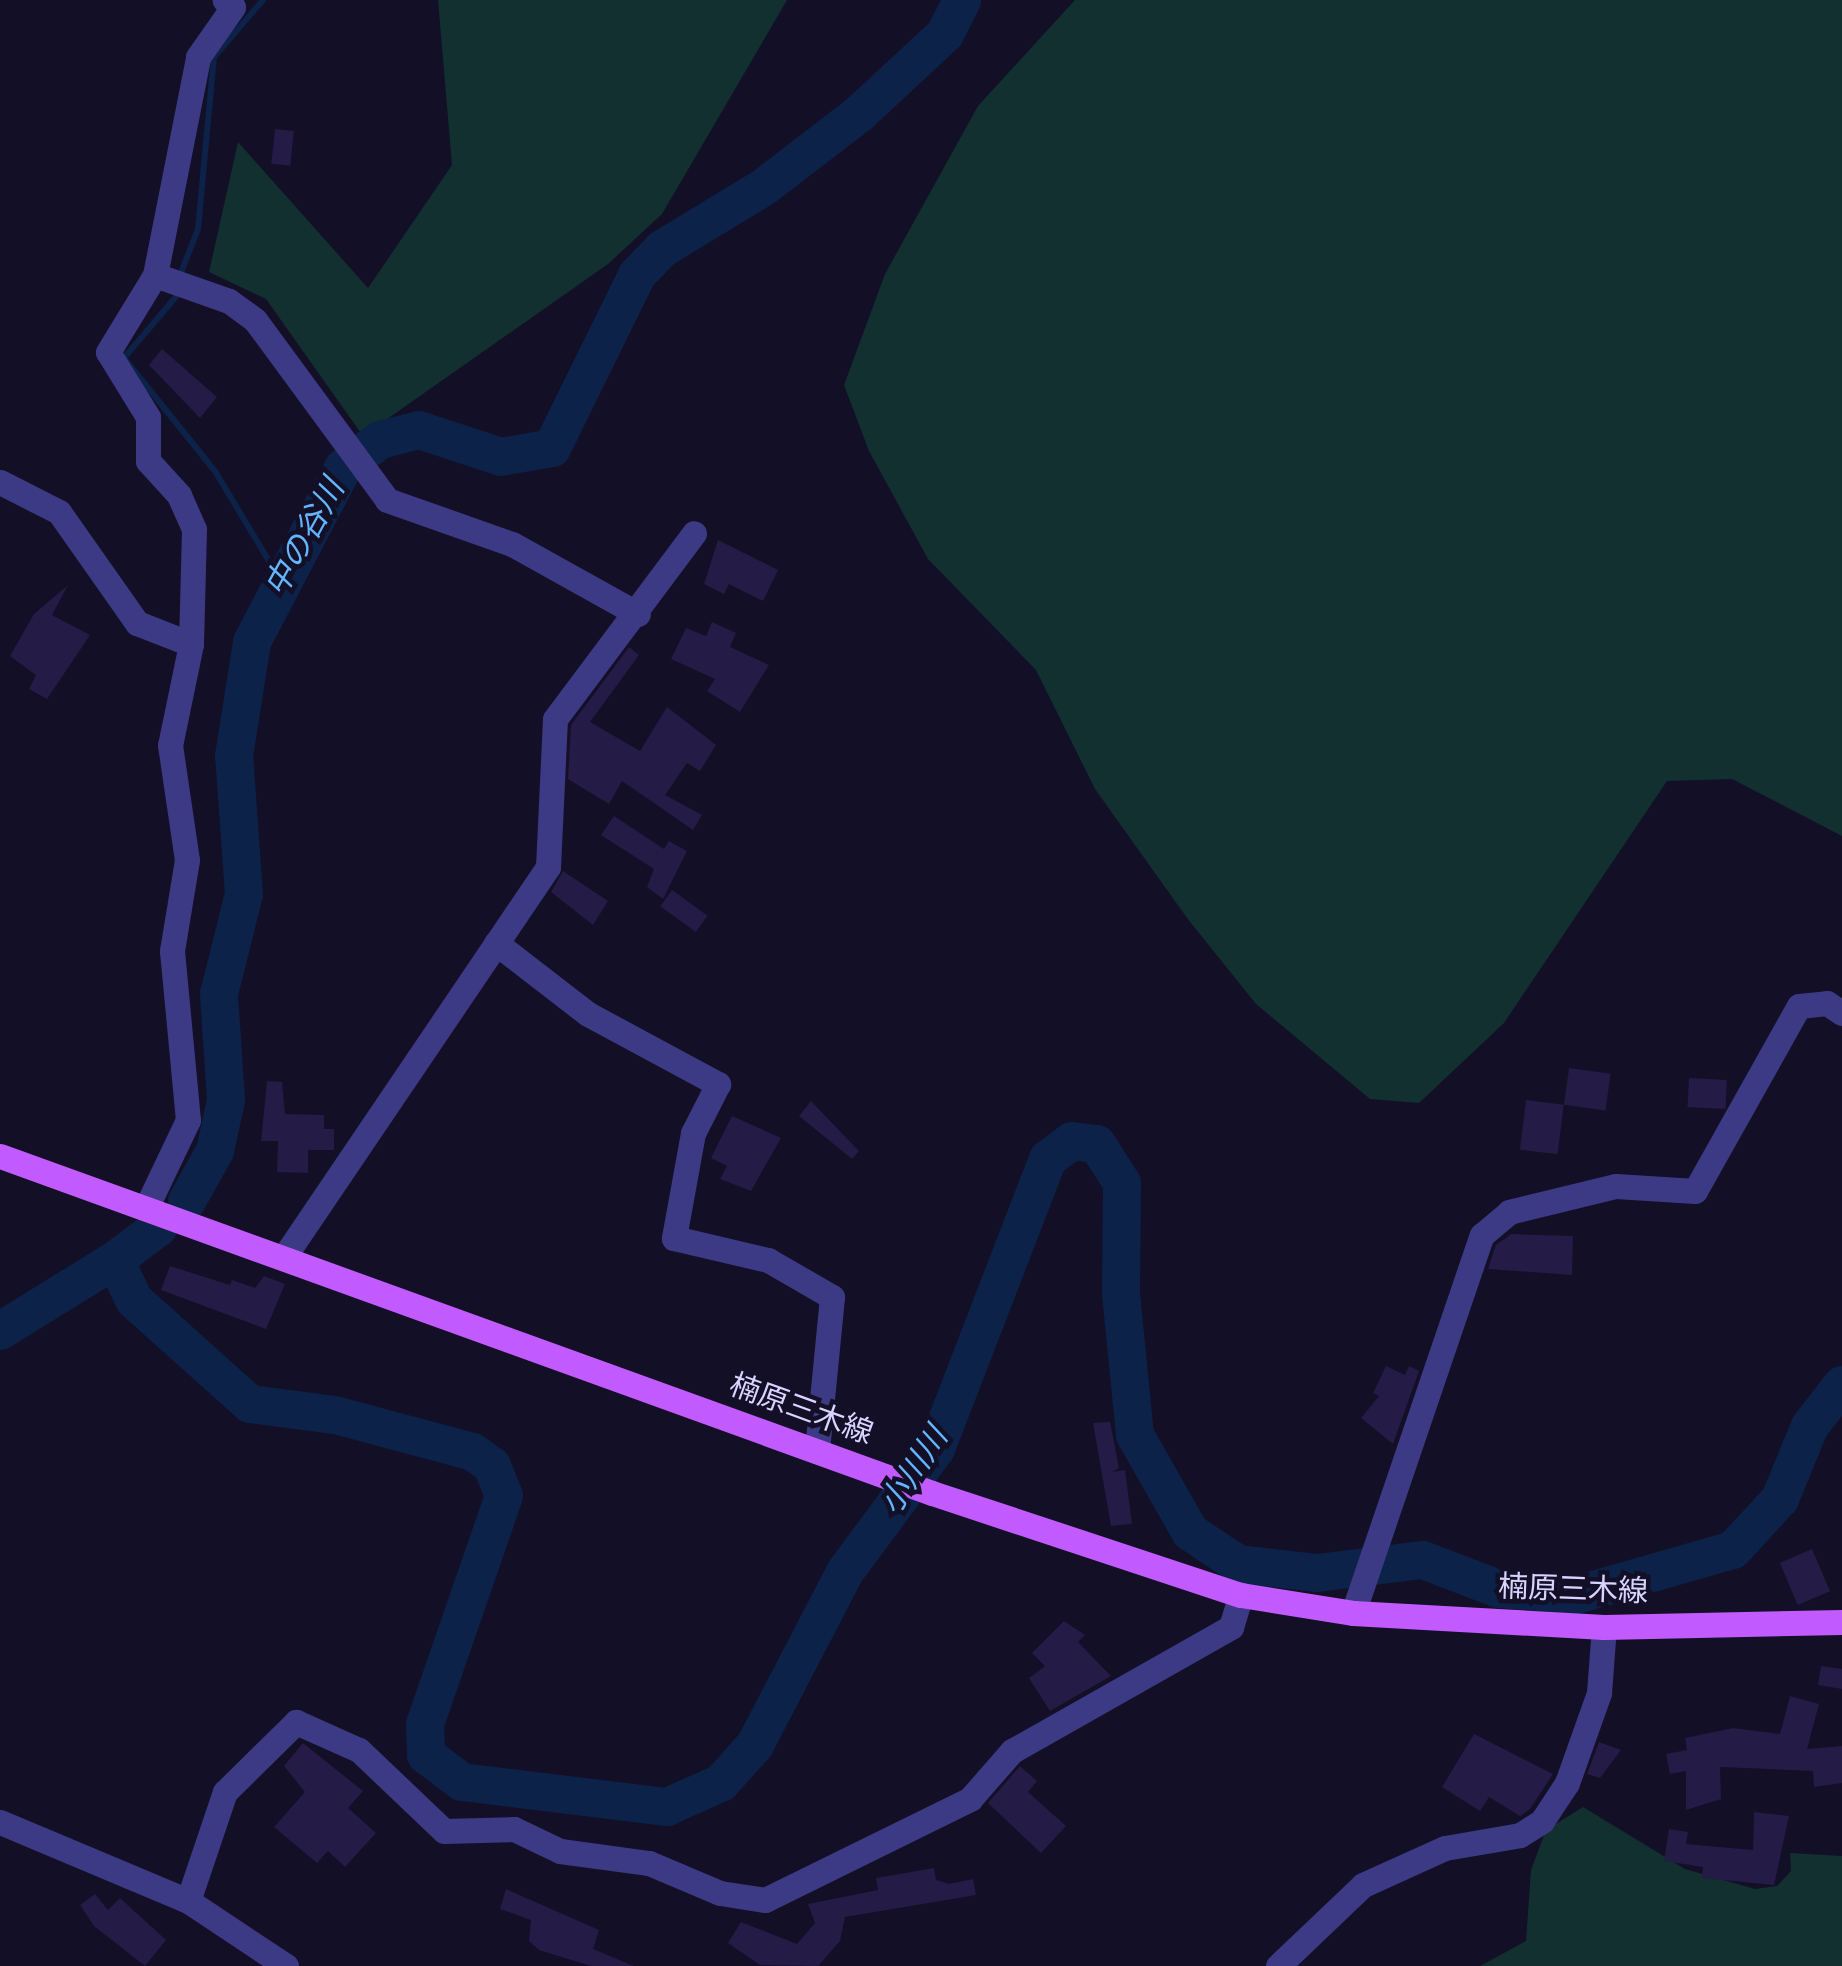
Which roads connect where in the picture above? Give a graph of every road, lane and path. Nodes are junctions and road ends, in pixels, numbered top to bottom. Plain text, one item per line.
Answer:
1 (226, 0) edge
2 (161, 277) junction
3 (0, 482) edge
4 (694, 533) dead end
5 (638, 614) junction
6 (190, 644) junction
7 (496, 943) junction
8 (1842, 1014) edge
9 (0, 1156) edge
10 (146, 1208) junction
11 (286, 1254) junction
12 (818, 1451) junction
13 (1241, 1595) junction
14 (1353, 1612) junction
15 (1842, 1622) edge
16 (1604, 1627) junction
17 (0, 1822) edge
18 (188, 1901) junction
19 (286, 1966) edge
20 (1278, 1966) edge

1 - 2 street
2 - 5 street
2 - 6 street
3 - 6 street
4 - 5 street
5 - 7 street
6 - 10 street
7 - 11 street
7 - 12 street
8 - 14 street
9 - 10 main road, 楠原三木線
10 - 11 main road, 楠原三木線
11 - 12 main road, 楠原三木線
12 - 13 main road, 楠原三木線
13 - 14 main road, 楠原三木線
13 - 18 street
14 - 16 main road, 楠原三木線
15 - 16 main road, 楠原三木線
16 - 20 street
17 - 18 street
18 - 19 street

